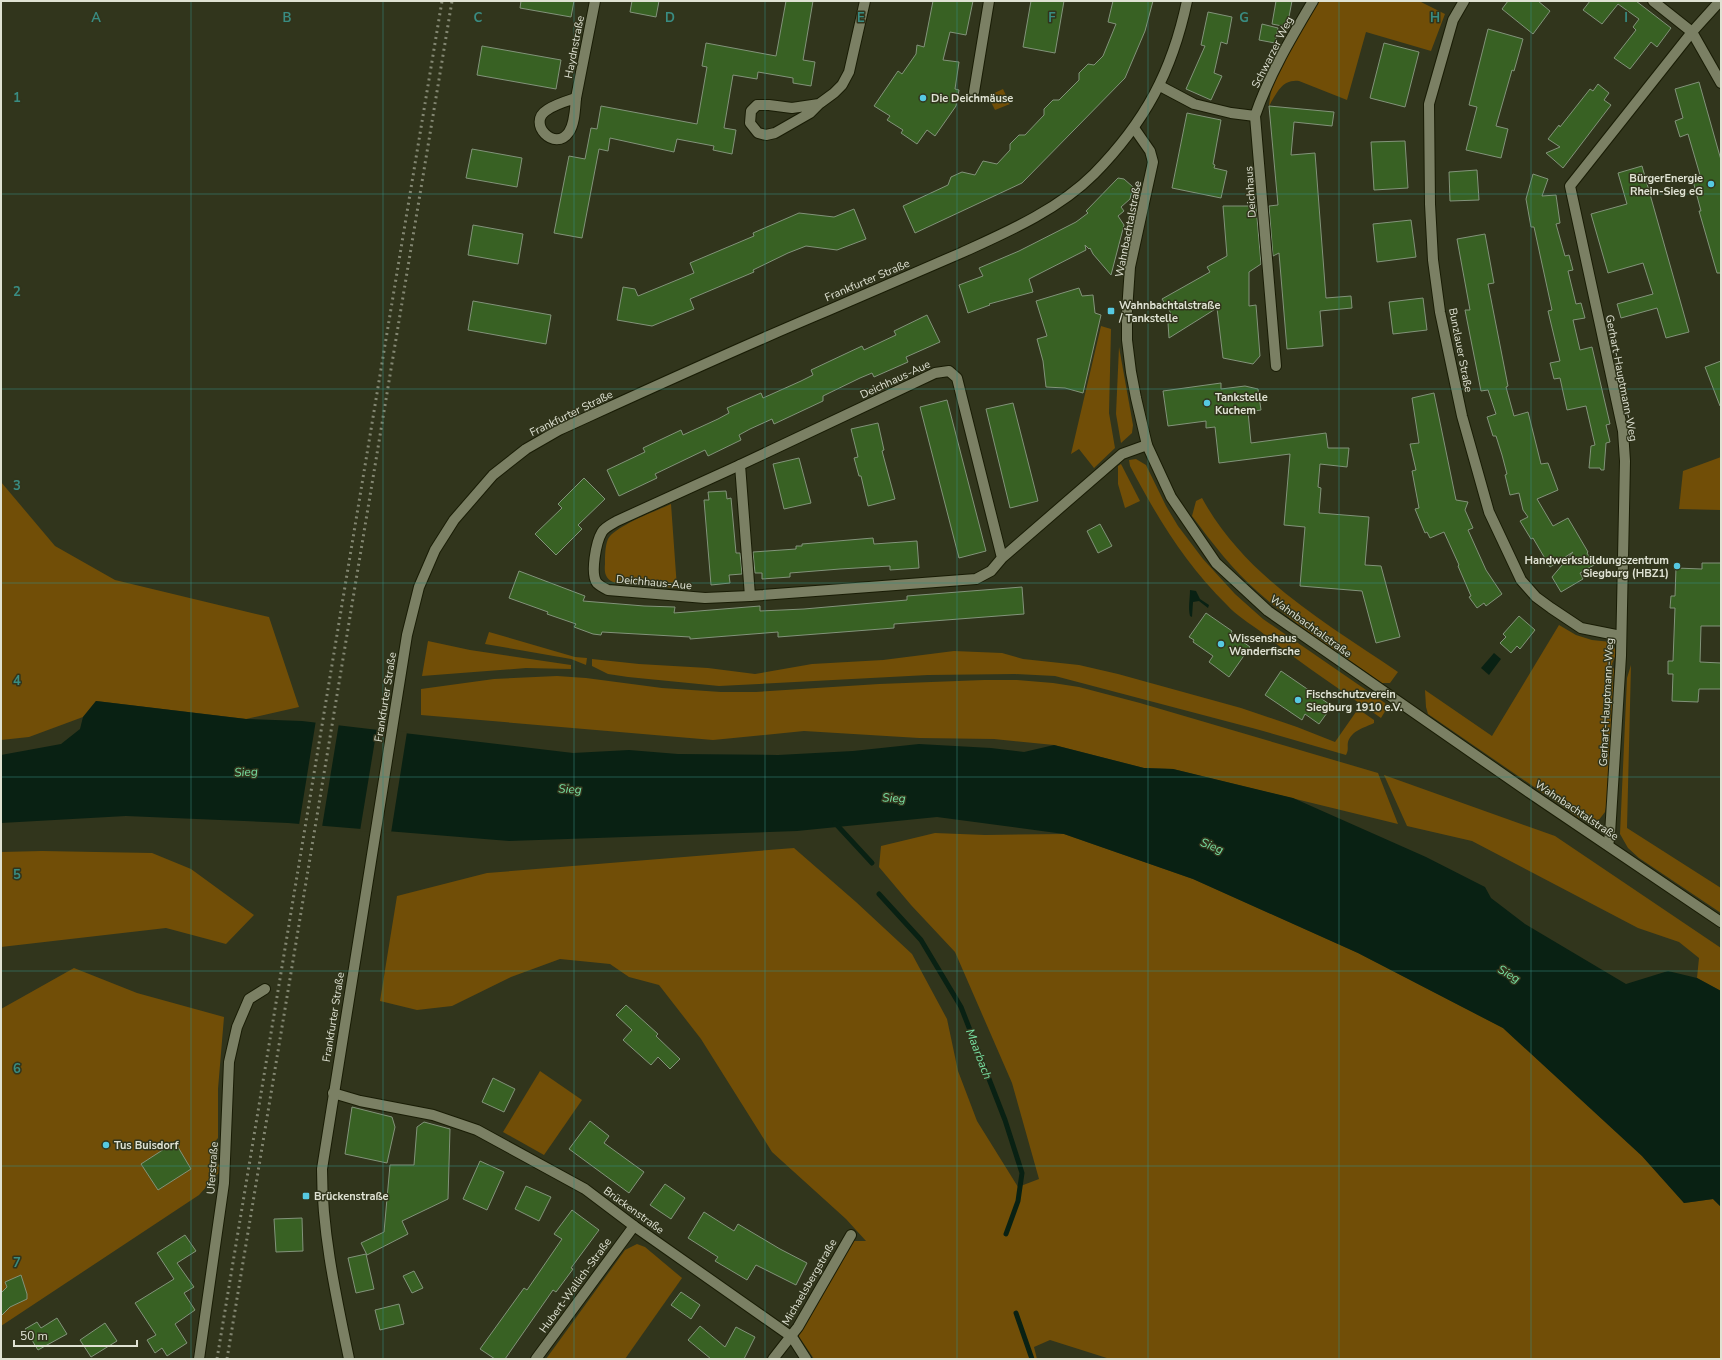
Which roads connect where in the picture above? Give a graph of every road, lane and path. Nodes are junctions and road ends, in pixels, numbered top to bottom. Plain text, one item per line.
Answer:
1 (595, 1) edge
2 (865, 1) edge
3 (989, 1) edge
4 (1187, 1) edge
5 (1313, 1) edge
6 (1464, 1) edge
7 (1653, 1) edge
8 (1720, 1) edge
9 (1692, 32) junction
10 (1721, 83) edge
11 (1160, 86) junction
12 (974, 92) dead end
13 (576, 98) dead end
14 (819, 104) junction
15 (1255, 116) junction
16 (1134, 128) junction
17 (1276, 366) dead end
18 (1148, 445) junction
19 (740, 465) junction
20 (1002, 558) junction
21 (750, 596) junction
22 (1622, 636) junction
23 (1608, 845) junction
24 (1721, 922) edge
25 (265, 989) dead end
26 (333, 1093) junction
27 (634, 1226) junction
28 (850, 1235) dead end
29 (792, 1337) junction
30 (198, 1359) edge
31 (349, 1359) edge
32 (536, 1359) edge
33 (773, 1359) edge
34 (806, 1359) edge

1 - 13 street, Haydnstraße
2 - 14 street
3 - 12 street
4 - 11 street, Frankfurter Straße
5 - 15 street, Schwarzer Weg
6 - 22 street, Bunzlauer Straße
7 - 9 street
8 - 9 street
9 - 10 street
9 - 22 street, Gerhart-Hauptmann-Weg
11 - 15 street
11 - 16 street, Frankfurter Straße
14 - 14 street
15 - 17 street, Deichhaus
16 - 18 street, Wahnbachtalstraße
16 - 26 street, Frankfurter Straße
18 - 20 street, Deichhaus-Aue
18 - 23 street, Wahnbachtalstraße
19 - 20 street, Deichhaus-Aue
19 - 21 street
19 - 21 street, Deichhaus-Aue
20 - 21 street, Deichhaus-Aue
22 - 23 street, Gerhart-Hauptmann-Weg
23 - 24 street, Wahnbachtalstraße
25 - 30 street, Uferstraße
26 - 27 street, Brückenstraße
26 - 31 street, Frankfurter Straße
27 - 29 street, Brückenstraße
27 - 32 street, Hubert-Wallich-Straße
28 - 29 street, Michaelsbergstraße
29 - 33 street, Michaelsbergstraße
29 - 34 street, Brückenstraße

